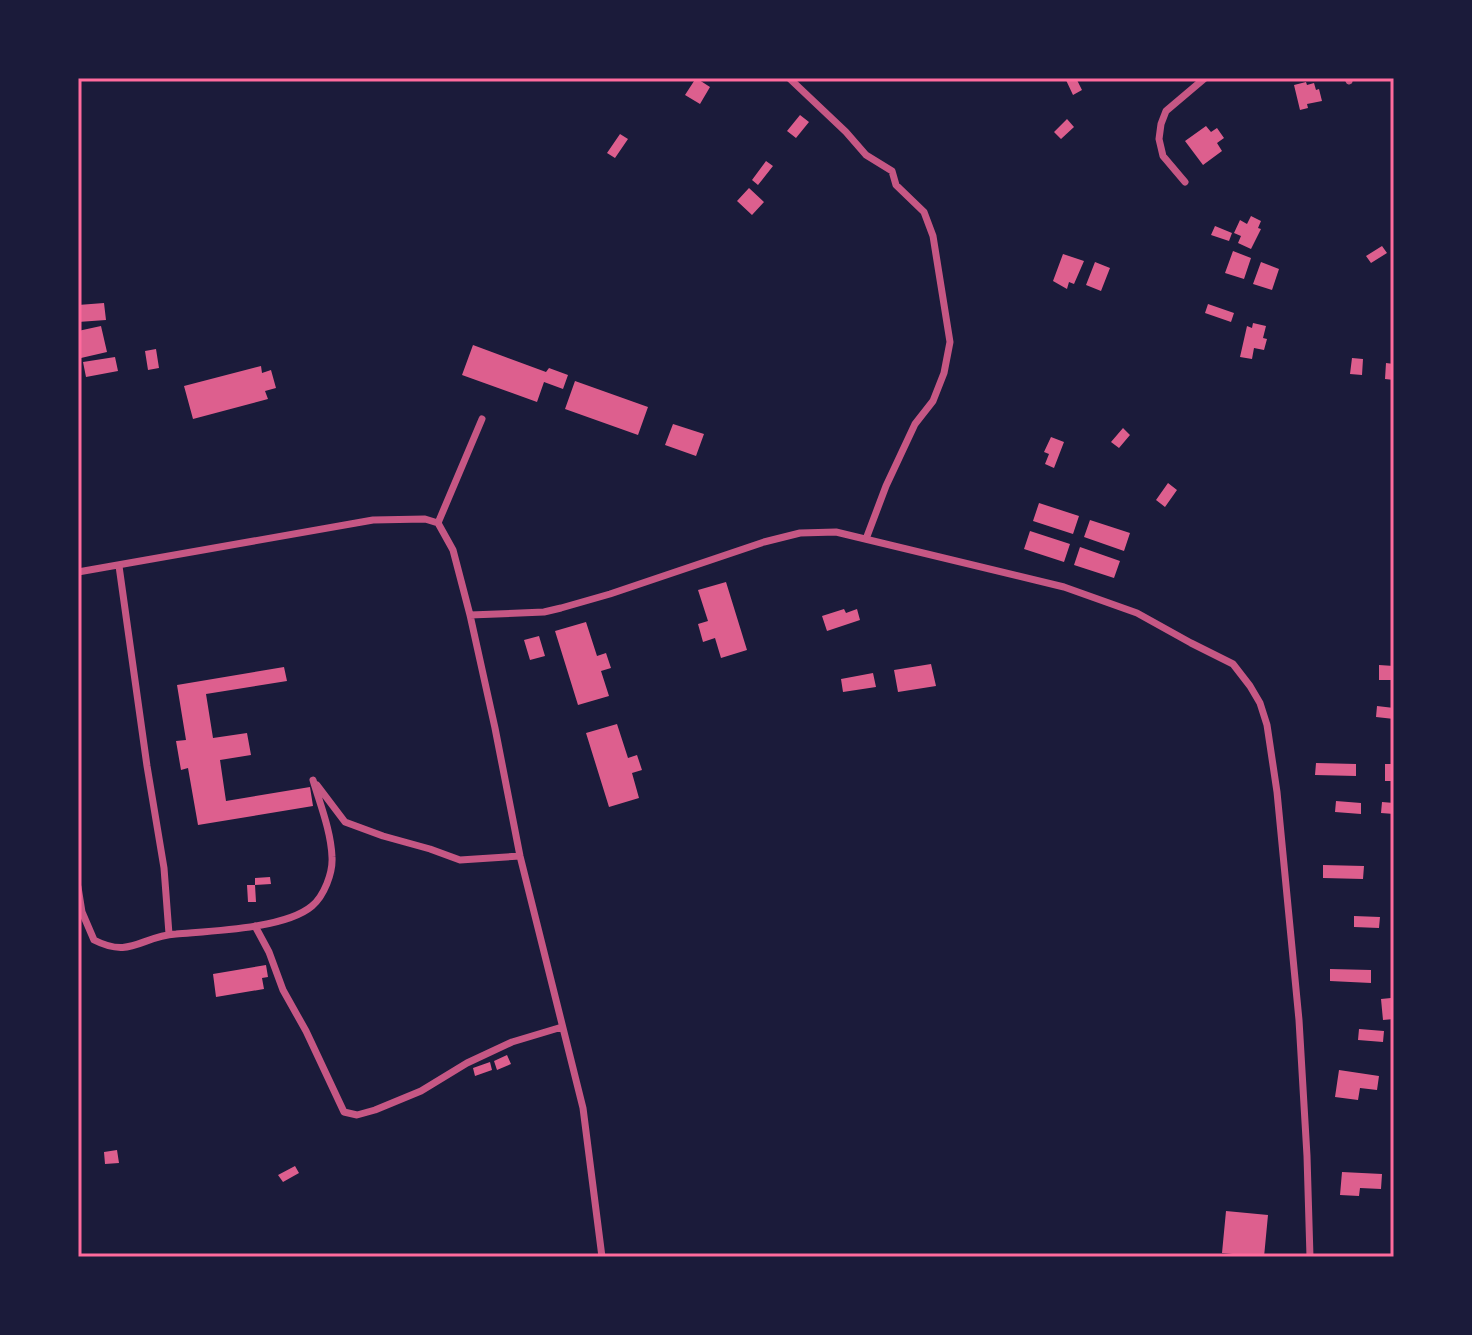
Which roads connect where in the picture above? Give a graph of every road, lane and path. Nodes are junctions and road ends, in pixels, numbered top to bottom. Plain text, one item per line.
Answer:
1 (789, 78) edge
2 (1205, 78) edge
3 (1185, 182) dead end
4 (482, 419) dead end
5 (438, 523) junction
6 (866, 539) junction
7 (119, 566) junction
8 (78, 572) edge
9 (470, 615) junction
10 (520, 856) junction
11 (78, 887) edge
12 (255, 926) junction
13 (169, 934) junction
14 (562, 1027) junction
15 (602, 1257) edge
16 (1310, 1257) edge

1 - 6 street
2 - 3 street
4 - 5 street
5 - 7 street
5 - 9 street
6 - 9 street
6 - 16 street
7 - 8 street
7 - 13 street
9 - 10 street
10 - 12 street
10 - 14 street
11 - 13 street
12 - 13 street
12 - 14 street
14 - 15 street

